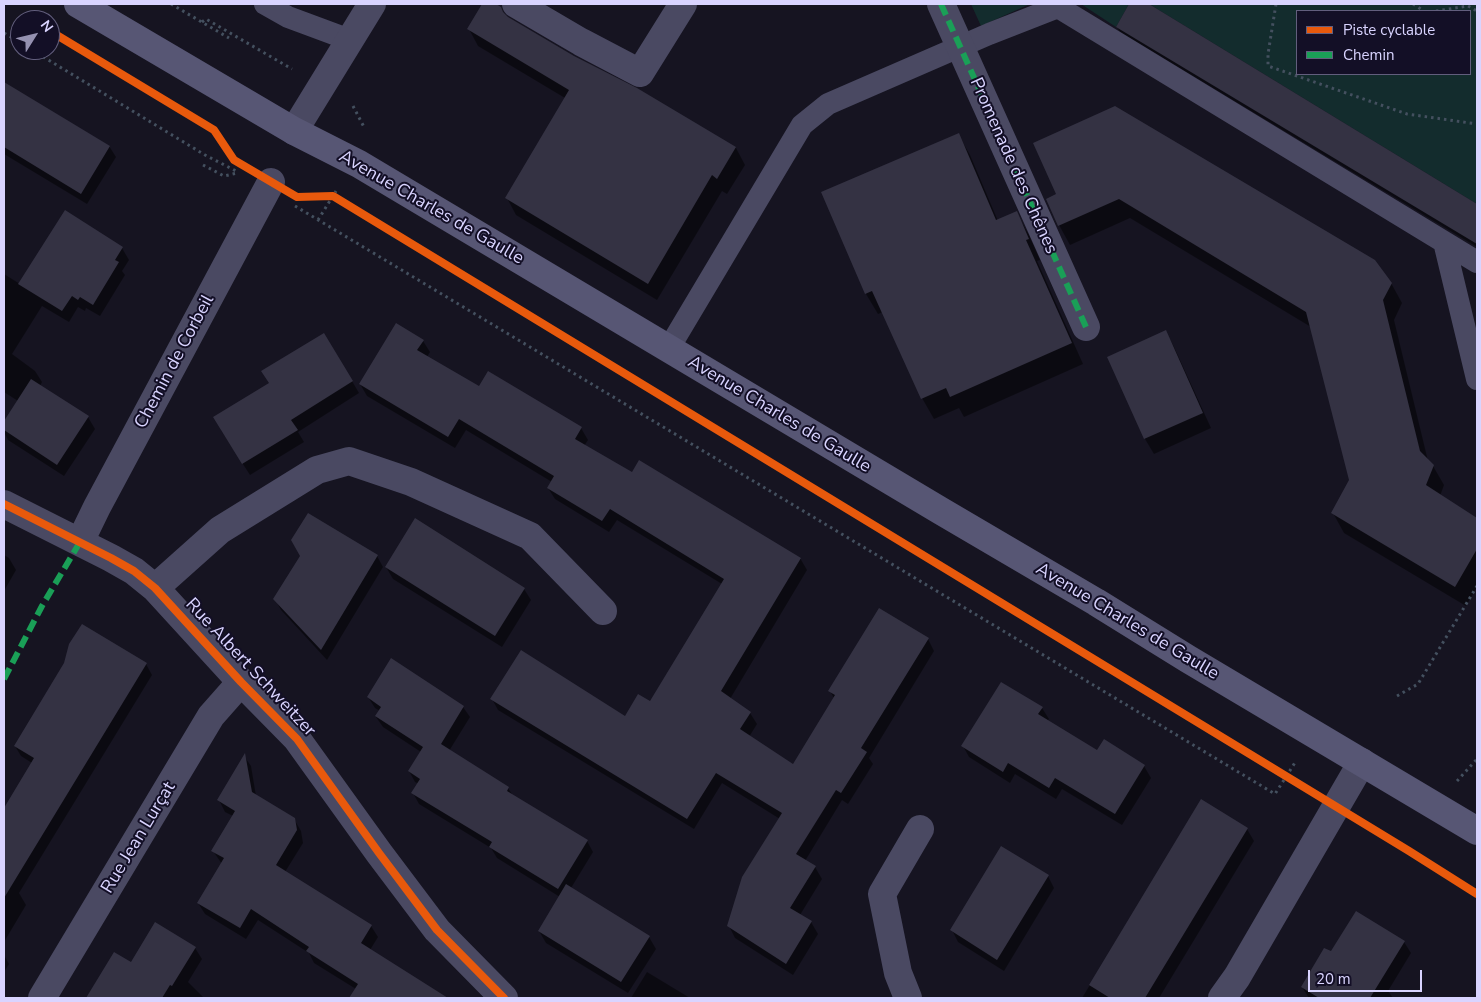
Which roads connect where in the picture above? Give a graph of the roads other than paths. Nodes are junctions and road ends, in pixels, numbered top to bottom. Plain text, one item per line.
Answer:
1 (78, 4) edge
2 (265, 4) edge
3 (372, 4) edge
4 (516, 4) edge
5 (684, 4) edge
6 (941, 4) edge
7 (350, 40) junction
8 (959, 47) junction
9 (294, 131) junction
10 (270, 186) road end
11 (1444, 242) junction
12 (1477, 262) edge
13 (1086, 327) dead end
14 (669, 348) junction
15 (1477, 379) edge
16 (4, 504) edge
17 (80, 542) junction
18 (156, 588) junction
19 (603, 611) dead end
20 (241, 682) junction
21 (1362, 762) junction
22 (920, 829) dead end
23 (1477, 831) edge
24 (42, 998) edge
25 (504, 998) edge
26 (908, 998) edge
27 (1222, 998) edge

1 - 9 main road, Avenue Charles de Gaulle
2 - 7 lane
3 - 7 street
4 - 5 street
6 - 8 street, Promenade des Chênes
7 - 9 street
8 - 11 lane
8 - 13 street, Promenade des Chênes
8 - 14 lane
9 - 14 main road, Avenue Charles de Gaulle
10 - 17 street, Chemin de Corbeil
11 - 12 lane
11 - 15 lane
14 - 21 main road, Avenue Charles de Gaulle
16 - 17 street, Rue Albert Schweitzer
17 - 18 street, Rue Albert Schweitzer
18 - 19 street
18 - 20 street, Rue Albert Schweitzer
20 - 24 street, Rue Jean Lurçat
20 - 25 street, Rue Albert Schweitzer
21 - 23 main road, Avenue Charles de Gaulle
21 - 27 street
22 - 26 street

